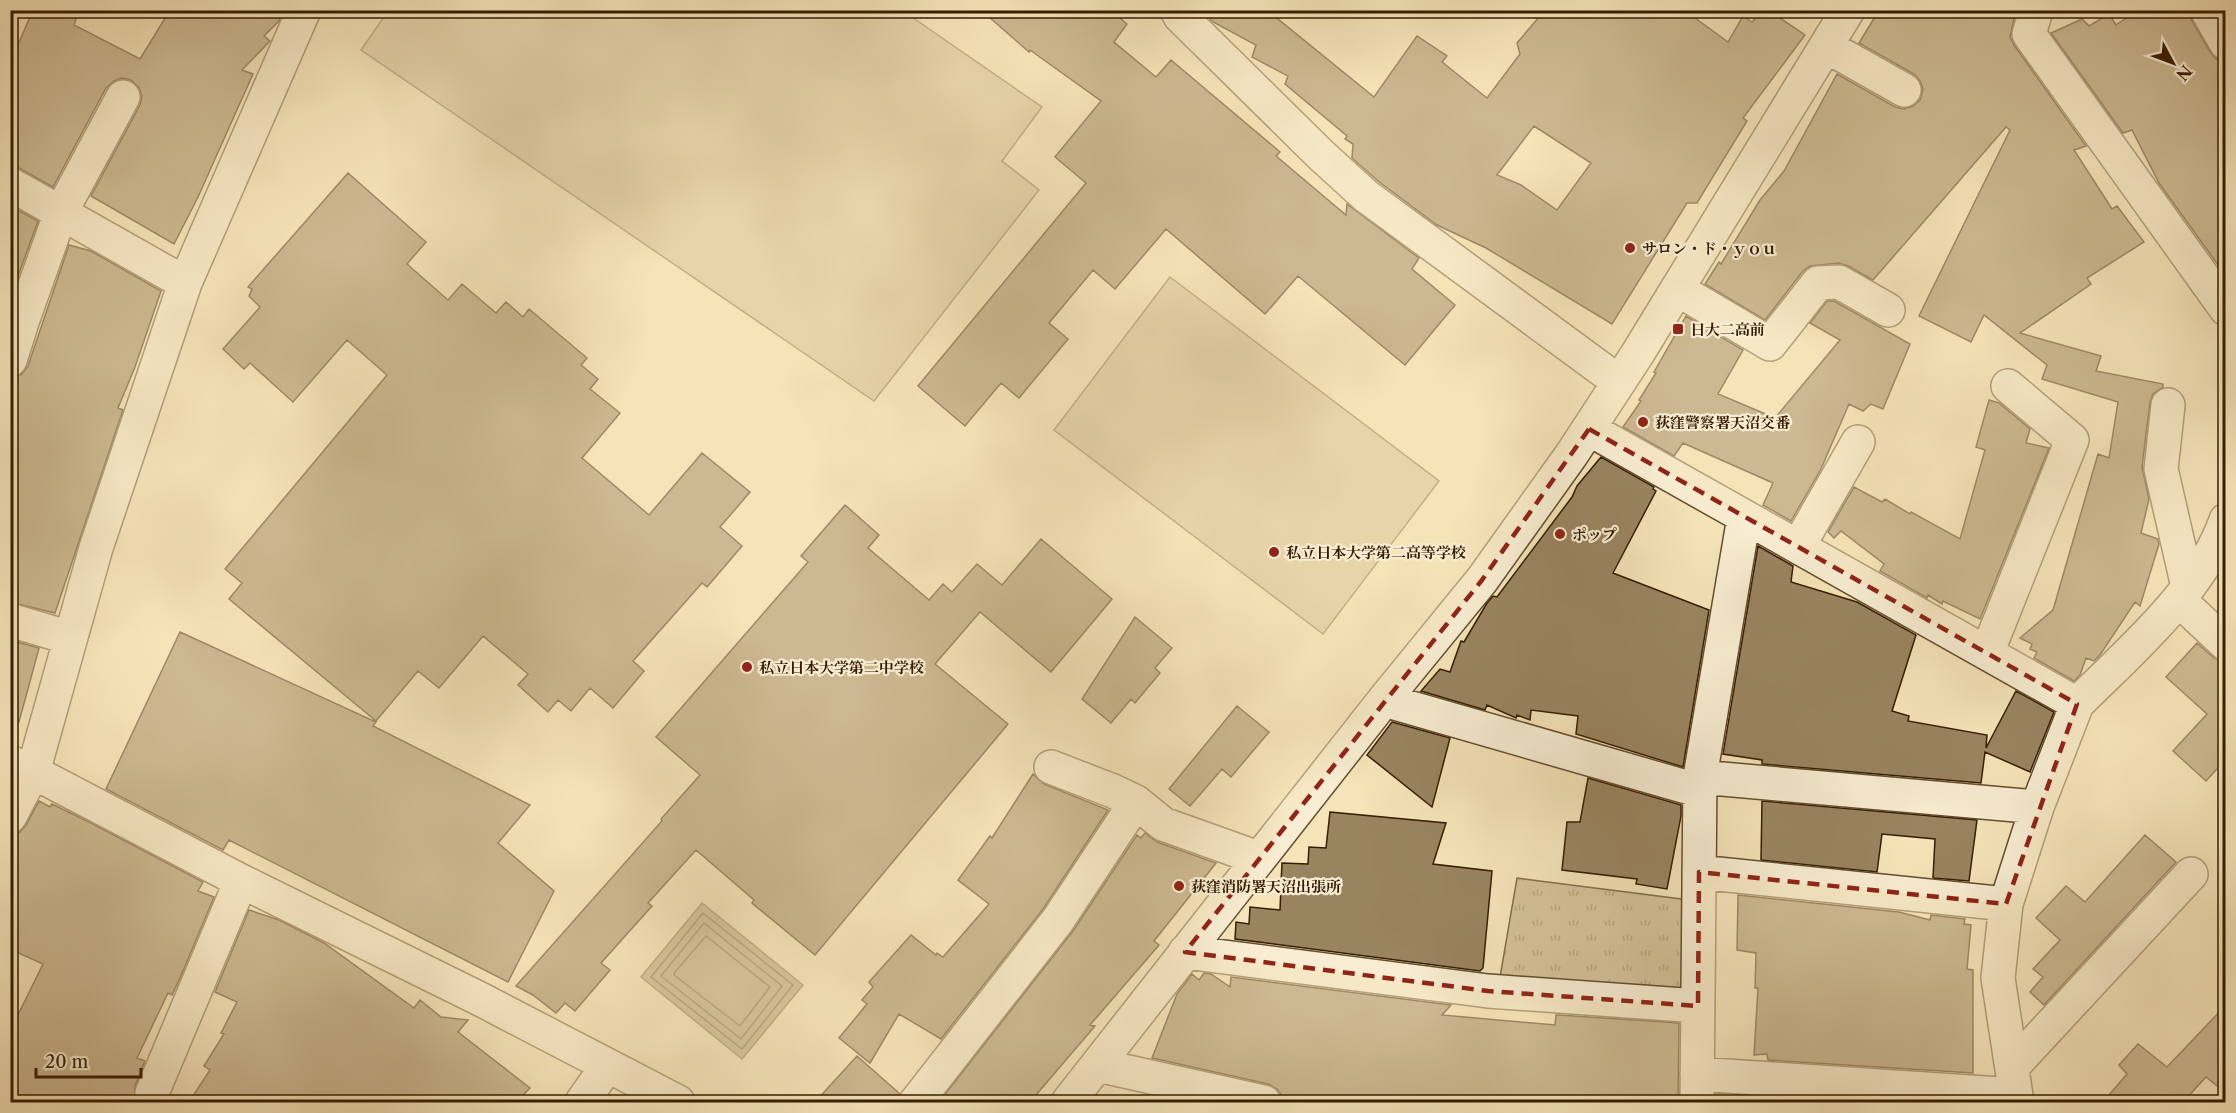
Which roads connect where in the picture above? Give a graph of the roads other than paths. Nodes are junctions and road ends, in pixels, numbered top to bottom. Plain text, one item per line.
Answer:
1 (304, 10) edge
2 (1848, 10) edge
3 (2207, 10) edge
4 (1176, 12) edge
5 (2038, 12) edge
6 (2226, 43) edge
7 (1826, 46) junction
8 (1904, 90) dead end
9 (123, 97) dead end
10 (10, 184) edge
11 (61, 212) junction
12 (185, 283) junction
13 (1677, 289) junction
14 (2226, 309) edge
15 (1888, 310) dead end
16 (10, 360) edge
17 (1619, 382) junction
18 (2008, 386) dead end
19 (2168, 405) dead end
20 (1589, 429) junction
21 (1858, 442) dead end
22 (1744, 517) junction
23 (2226, 520) edge
24 (1798, 547) junction
25 (2184, 593) junction
26 (10, 620) edge
27 (70, 638) junction
28 (2226, 644) edge
29 (1987, 653) junction
30 (1383, 699) junction
31 (2077, 704) junction
32 (22, 767) edge
33 (1051, 767) dead end
34 (1700, 784) junction
35 (1136, 802) junction
36 (2037, 807) junction
37 (10, 816) edge
38 (1258, 858) junction
39 (1699, 872) junction
40 (2191, 874) dead end
41 (242, 881) junction
42 (2006, 904) junction
43 (1185, 952) junction
44 (1698, 1006) junction
45 (1097, 1065) junction
46 (607, 1066) junction
47 (1697, 1088) edge
48 (2015, 1088) edge
49 (154, 1102) edge
50 (582, 1102) edge
51 (678, 1102) edge
52 (916, 1102) edge
53 (1068, 1102) edge
54 (1264, 1102) edge

1 - 12 street
2 - 7 street
3 - 6 street
4 - 17 street
5 - 14 street
7 - 8 street
7 - 13 street
9 - 11 street
10 - 11 street
11 - 12 street
11 - 16 street
12 - 27 street
13 - 15 street
13 - 17 street
17 - 20 street
18 - 29 street
19 - 25 street
20 - 22 street
20 - 30 street
21 - 24 street
22 - 24 street
22 - 34 street
23 - 25 street
24 - 29 street
25 - 28 street
25 - 31 street
26 - 27 street
27 - 32 street
29 - 31 street
30 - 34 street
30 - 38 street
31 - 36 street
32 - 37 street
32 - 41 street
33 - 35 street
34 - 36 street
34 - 39 street
35 - 38 street
35 - 52 street
36 - 42 street
38 - 43 street
39 - 42 street
39 - 44 street
40 - 48 street
41 - 46 street
41 - 49 street
42 - 48 street
43 - 44 street
43 - 45 street
44 - 47 street
45 - 53 street
45 - 54 street
46 - 50 street
46 - 51 street
47 - 48 street

